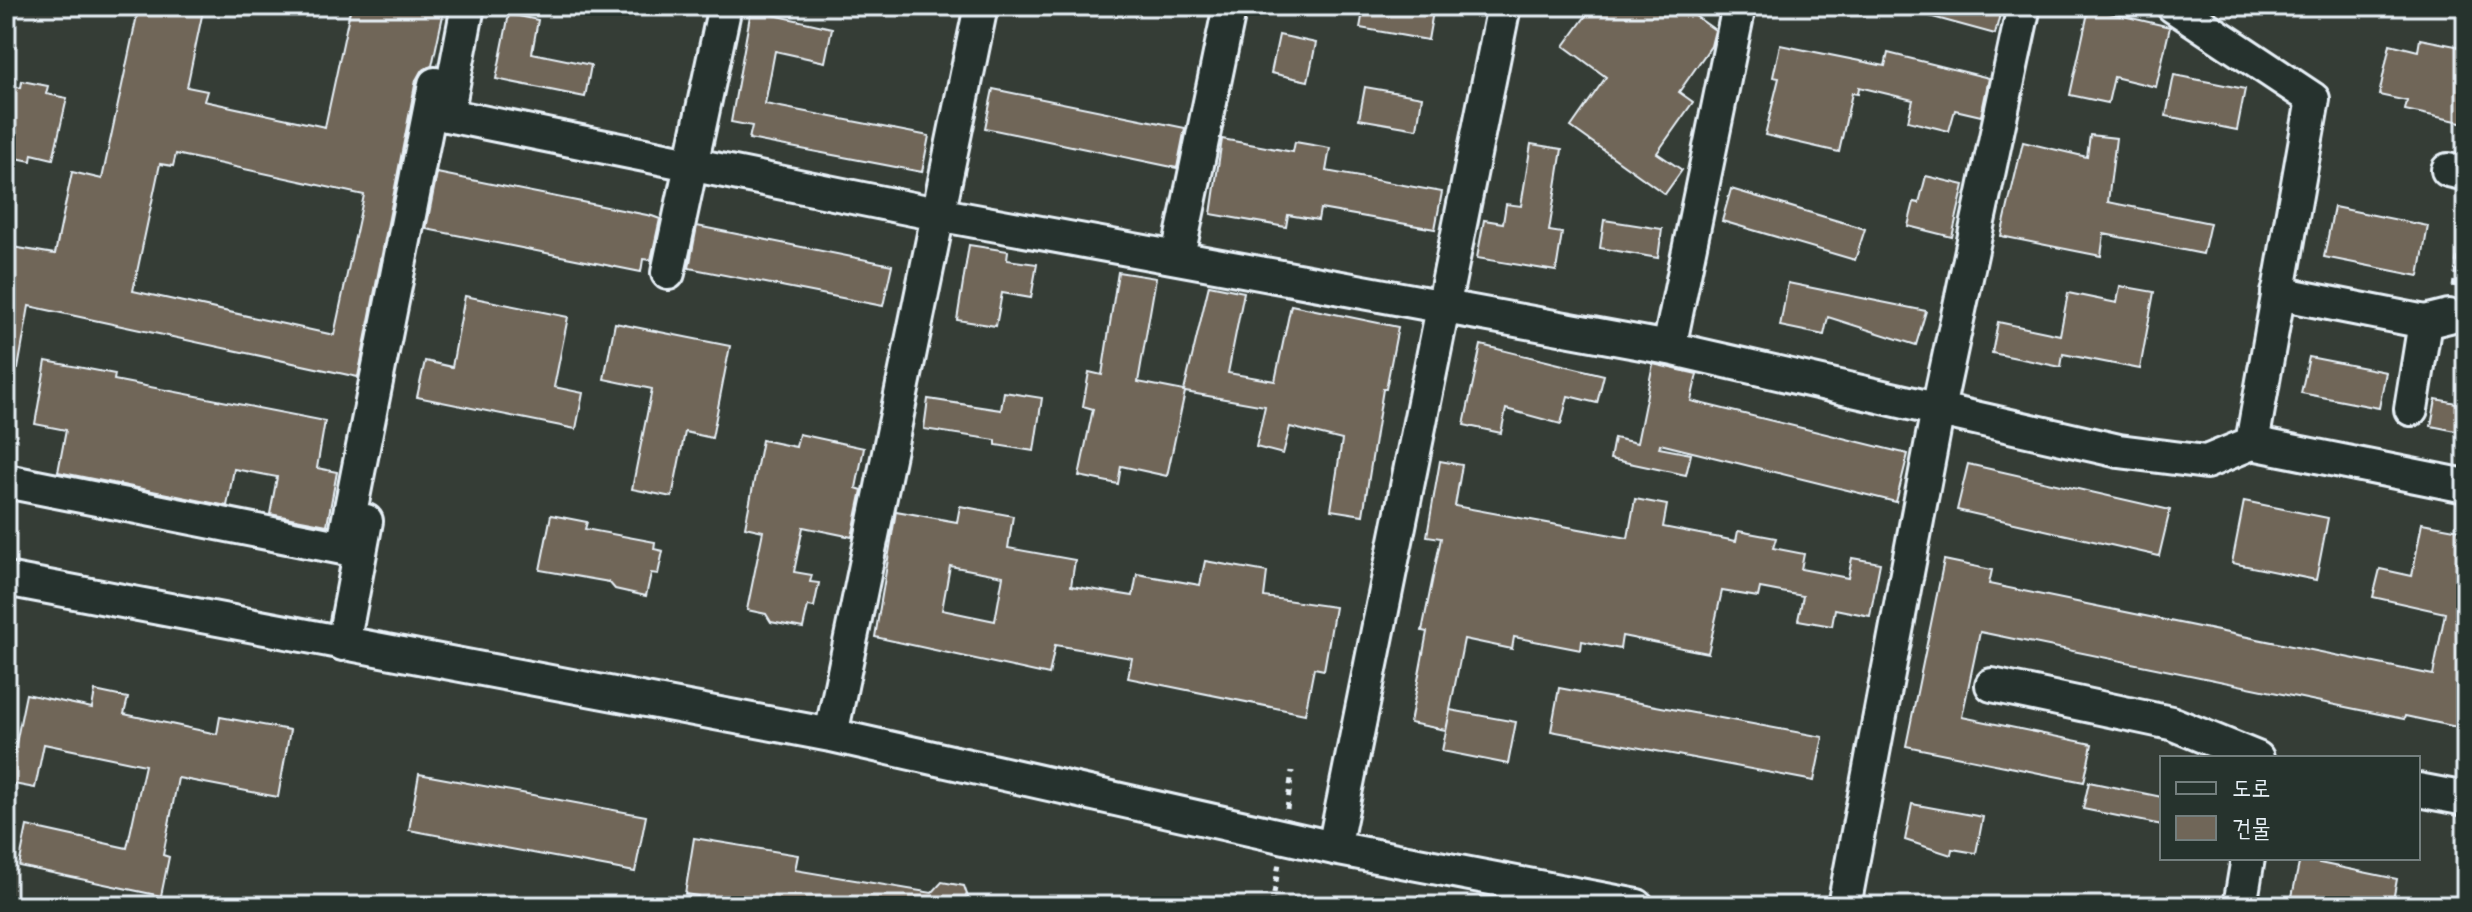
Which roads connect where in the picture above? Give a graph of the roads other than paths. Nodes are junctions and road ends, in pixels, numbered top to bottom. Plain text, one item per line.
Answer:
1 (450, 6) edge
2 (468, 6) edge
3 (725, 6) edge
4 (981, 6) edge
5 (1230, 6) edge
6 (1504, 6) edge
7 (1739, 6) edge
8 (2024, 6) edge
9 (2173, 6) edge
10 (691, 166) junction
11 (937, 214) junction
12 (1178, 256) junction
13 (668, 273) dead end
14 (413, 274) dead end
15 (2278, 293) junction
16 (1444, 305) junction
17 (1669, 348) junction
18 (1938, 409) junction
19 (2411, 409) dead end
20 (2252, 443) junction
21 (6, 481) edge
22 (2466, 486) edge
23 (6, 579) edge
24 (343, 644) junction
25 (1992, 685) dead end
26 (831, 735) junction
27 (2252, 756) edge
28 (2420, 790) edge
29 (2466, 799) edge
30 (1334, 848) junction
31 (2248, 860) edge
32 (1637, 906) edge
33 (1844, 906) edge
34 (2240, 906) edge

1 - 21 street
2 - 10 street
3 - 10 street
4 - 11 street
5 - 12 street
6 - 16 street
7 - 17 street
8 - 18 street
9 - 15 street
10 - 11 street
10 - 13 street
11 - 12 street
11 - 26 street
12 - 16 street
14 - 24 street
15 - 19 street
15 - 20 street
16 - 17 street
16 - 30 street
17 - 18 street
18 - 20 street
18 - 33 street
20 - 22 street
23 - 24 street
24 - 26 street
25 - 27 street
26 - 30 street
28 - 29 street
30 - 32 street
31 - 34 street

